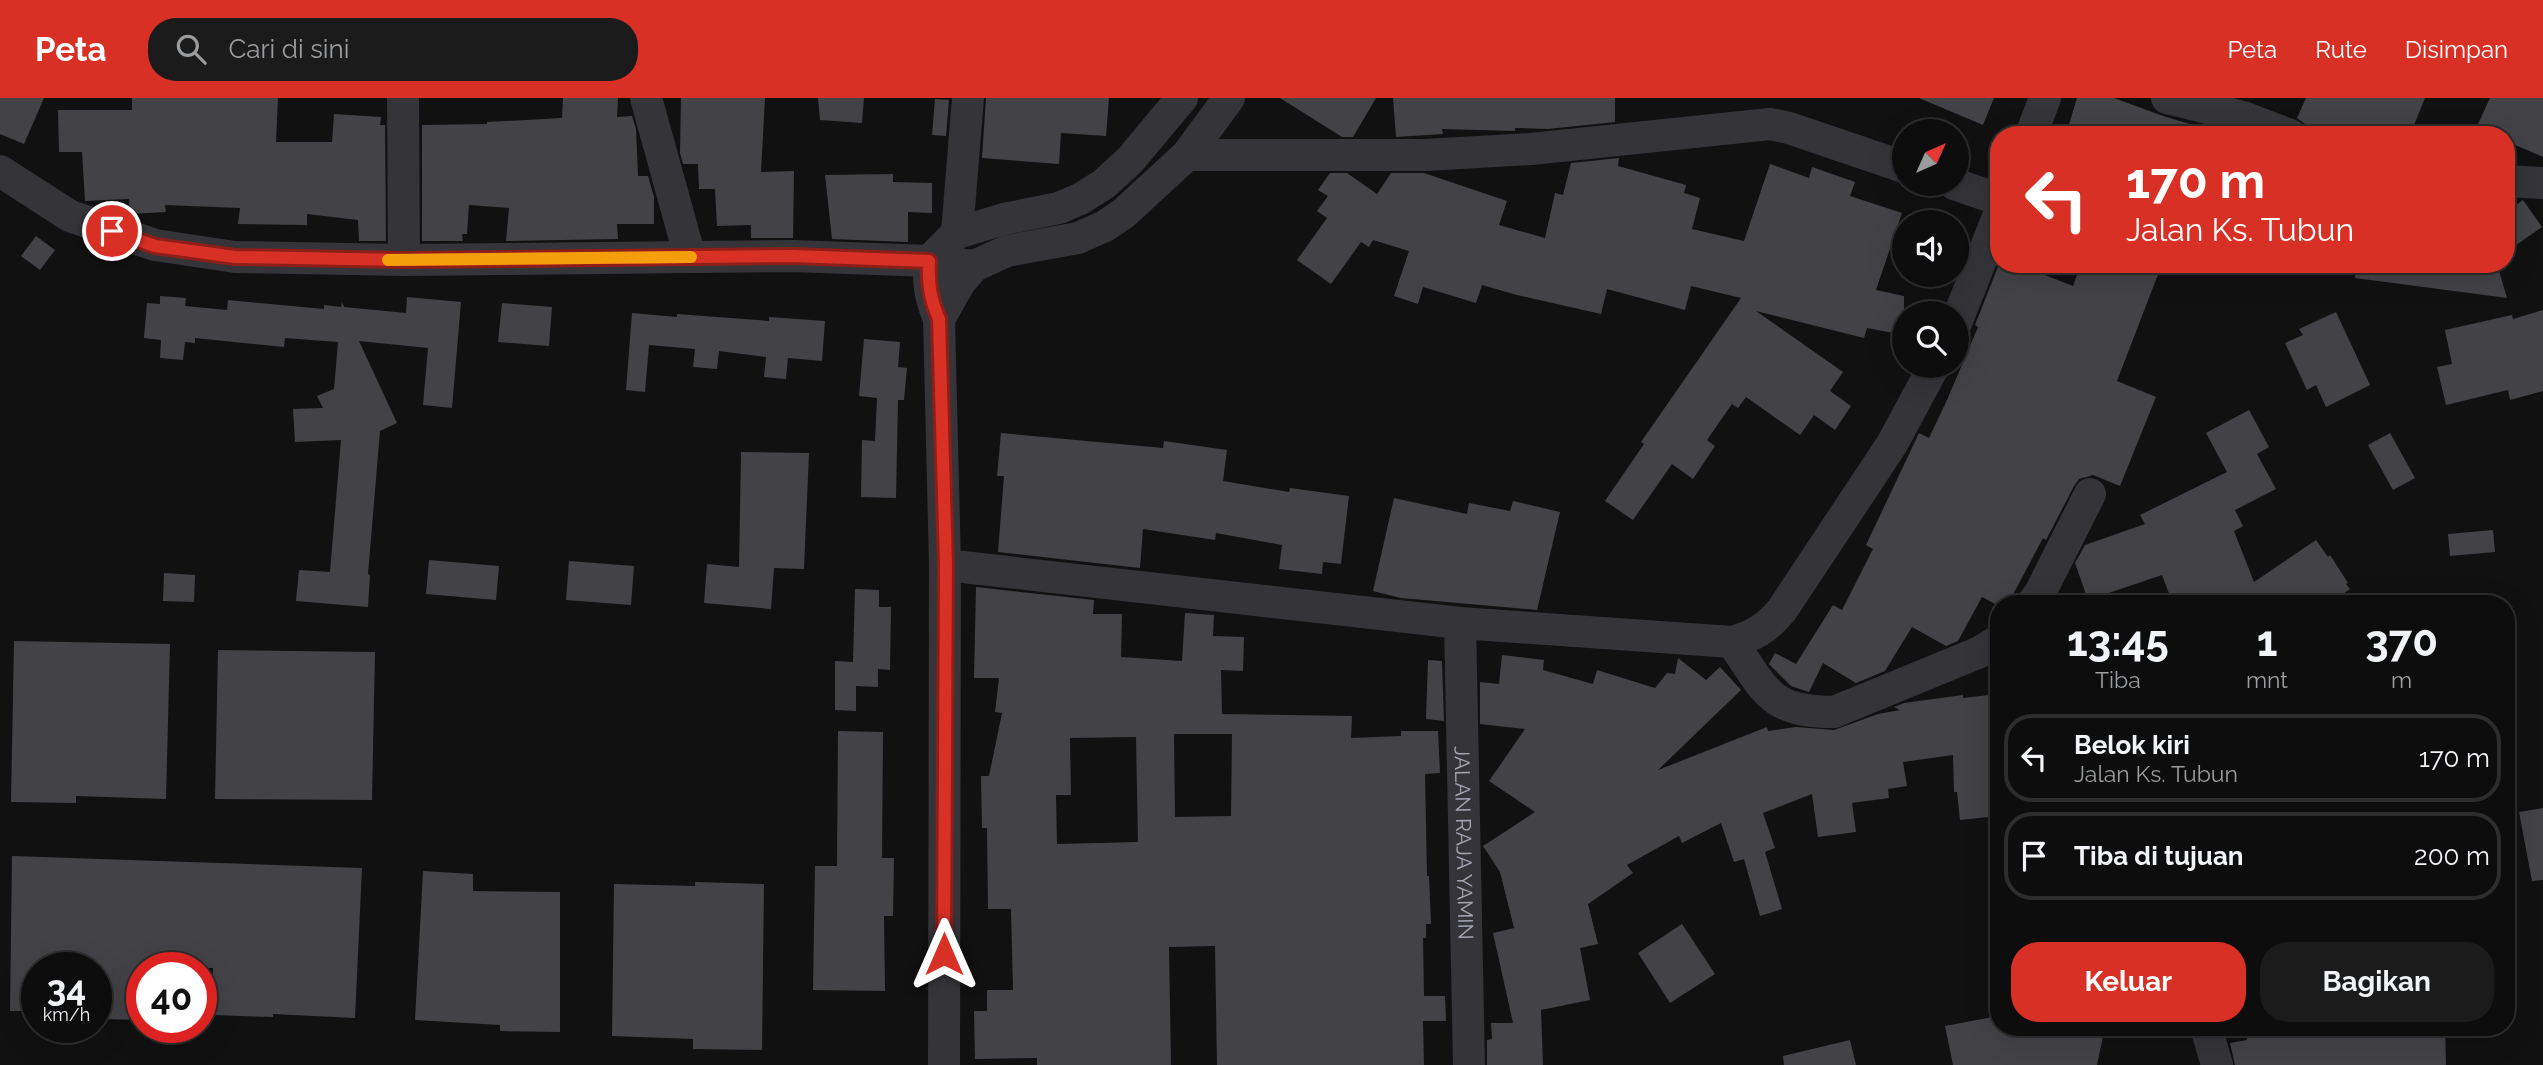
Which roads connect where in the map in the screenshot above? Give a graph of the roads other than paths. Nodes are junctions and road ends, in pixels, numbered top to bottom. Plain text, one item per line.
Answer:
1 (403, 98) edge
2 (646, 98) edge
3 (968, 98) edge
4 (1182, 98) edge
5 (1229, 98) edge
6 (2045, 98) edge
7 (2167, 98) edge
8 (2034, 126) edge
9 (2266, 126) edge
10 (1187, 155) junction
11 (1892, 163) edge
12 (0, 171) edge
13 (2515, 181) edge
14 (2543, 183) edge
15 (1969, 189) edge
16 (1990, 196) edge
17 (957, 233) junction
18 (1990, 237) edge
19 (690, 257) junction
20 (404, 260) junction
21 (929, 261) junction
22 (974, 266) junction
23 (1965, 301) edge
24 (939, 319) junction
25 (1928, 378) edge
26 (2090, 494) dead end
27 (946, 565) junction
28 (2039, 595) edge
29 (1460, 623) junction
30 (1732, 642) junction
31 (1990, 646) edge
32 (2209, 1036) edge
33 (944, 1065) edge
34 (1469, 1065) edge
35 (2217, 1065) edge

1 - 20 street
2 - 19 street
3 - 17 street
4 - 17 street
5 - 10 street
6 - 8 street
7 - 9 street
10 - 11 street
10 - 22 street
12 - 20 street
13 - 14 street
15 - 16 street
17 - 21 street
18 - 23 street
19 - 20 street
19 - 21 street
21 - 22 street
21 - 24 street
22 - 24 street
24 - 27 street
25 - 30 street
26 - 28 street
27 - 29 street
27 - 33 street
29 - 30 street
29 - 34 street, JALAN RAJA YAMIN
30 - 31 street
32 - 35 street

